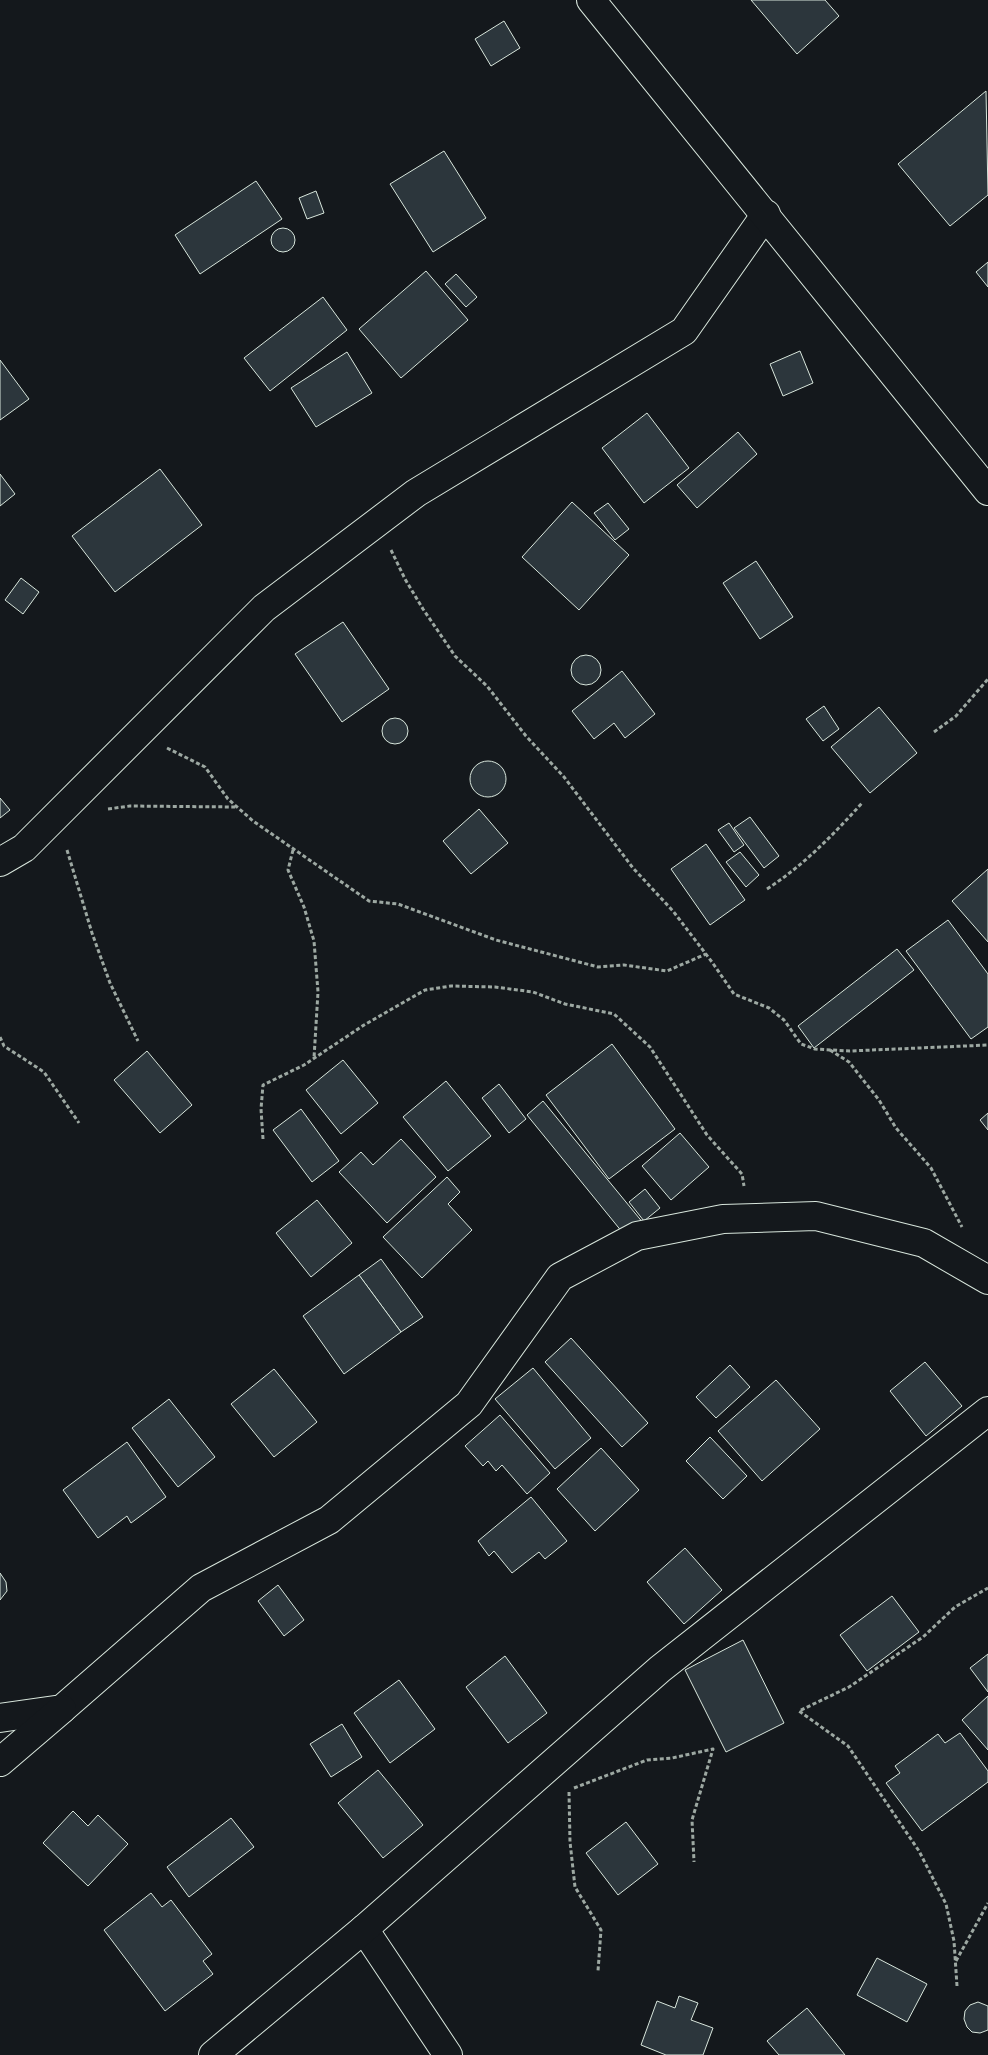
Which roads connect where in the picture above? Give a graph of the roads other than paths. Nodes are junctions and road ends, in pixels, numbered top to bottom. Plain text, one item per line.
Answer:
1 (591, 0) edge
2 (766, 214) junction
3 (988, 491) edge
4 (0, 862) edge
5 (986, 1278) edge
6 (988, 1411) edge
7 (62, 1709) junction
8 (0, 1718) edge
9 (0, 1762) edge
10 (364, 1929) junction
11 (213, 2055) edge
12 (448, 2055) edge

1 - 2 main road
2 - 3 main road
2 - 4 main road
5 - 7 main road
6 - 10 main road
7 - 8 main road
7 - 9 main road
10 - 11 main road
10 - 12 main road

